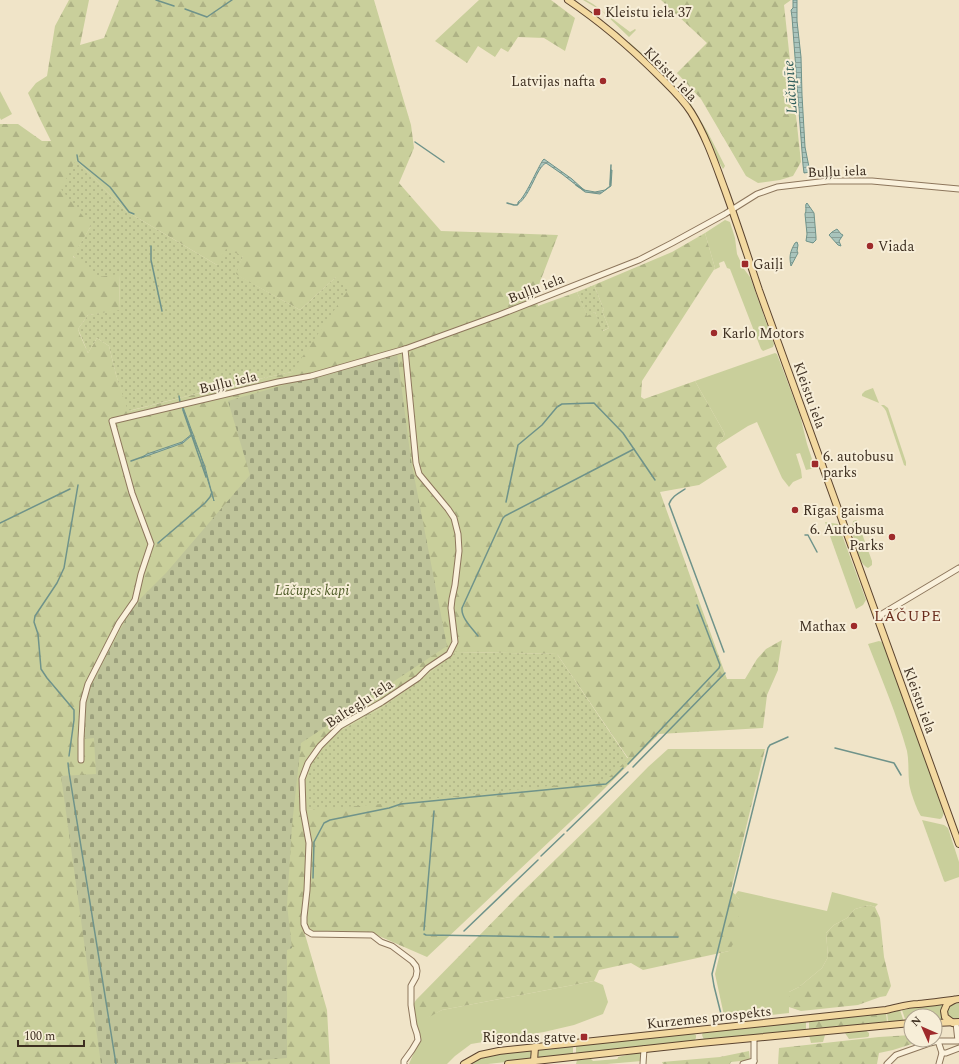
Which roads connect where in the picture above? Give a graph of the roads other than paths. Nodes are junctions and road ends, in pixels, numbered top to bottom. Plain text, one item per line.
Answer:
1 (568, 0) edge
2 (959, 189) edge
3 (732, 209) junction
4 (405, 349) junction
5 (959, 568) edge
6 (877, 617) junction
7 (81, 760) dead end
8 (959, 844) edge
9 (957, 999) edge
10 (956, 1022) edge
11 (943, 1023) edge
12 (903, 1024) edge
13 (699, 1030) junction
14 (754, 1038) junction
15 (943, 1041) edge
16 (958, 1041) edge
17 (700, 1043) junction
18 (536, 1047) junction
19 (916, 1048) edge
20 (940, 1048) edge
21 (959, 1048) edge
22 (644, 1050) junction
23 (942, 1053) junction
24 (571, 1061) edge
25 (754, 1062) edge
26 (534, 1063) edge
27 (404, 1064) edge
28 (464, 1064) edge
29 (508, 1064) edge
30 (643, 1064) edge
31 (743, 1064) edge
32 (886, 1064) edge
33 (939, 1064) edge

1 - 3 main road, Kleistu iela
2 - 3 street, Buļļu iela
3 - 4 street, Buļļu iela
3 - 6 main road, Kleistu iela
4 - 7 street, Buļļu iela
4 - 27 street, Baltegļu iela
5 - 6 street
6 - 8 main road, Kleistu iela
9 - 10 main road
9 - 13 main road, Kurzemes prospekts
10 - 11 main road
10 - 16 street
12 - 14 main road, Kurzemes prospekts
13 - 17 main road
13 - 18 main road, Kurzemes prospekts
14 - 17 main road, Kurzemes prospekts
14 - 25 street
15 - 16 street
17 - 22 main road, Kurzemes prospekts
18 - 26 main road
18 - 28 main road, Kurzemes prospekts
19 - 32 street
20 - 23 street
21 - 23 street
22 - 24 main road, Kurzemes prospekts
22 - 30 street
23 - 33 street
24 - 26 main road, Kurzemes prospekts
25 - 31 street
26 - 29 main road, Kurzemes prospekts

